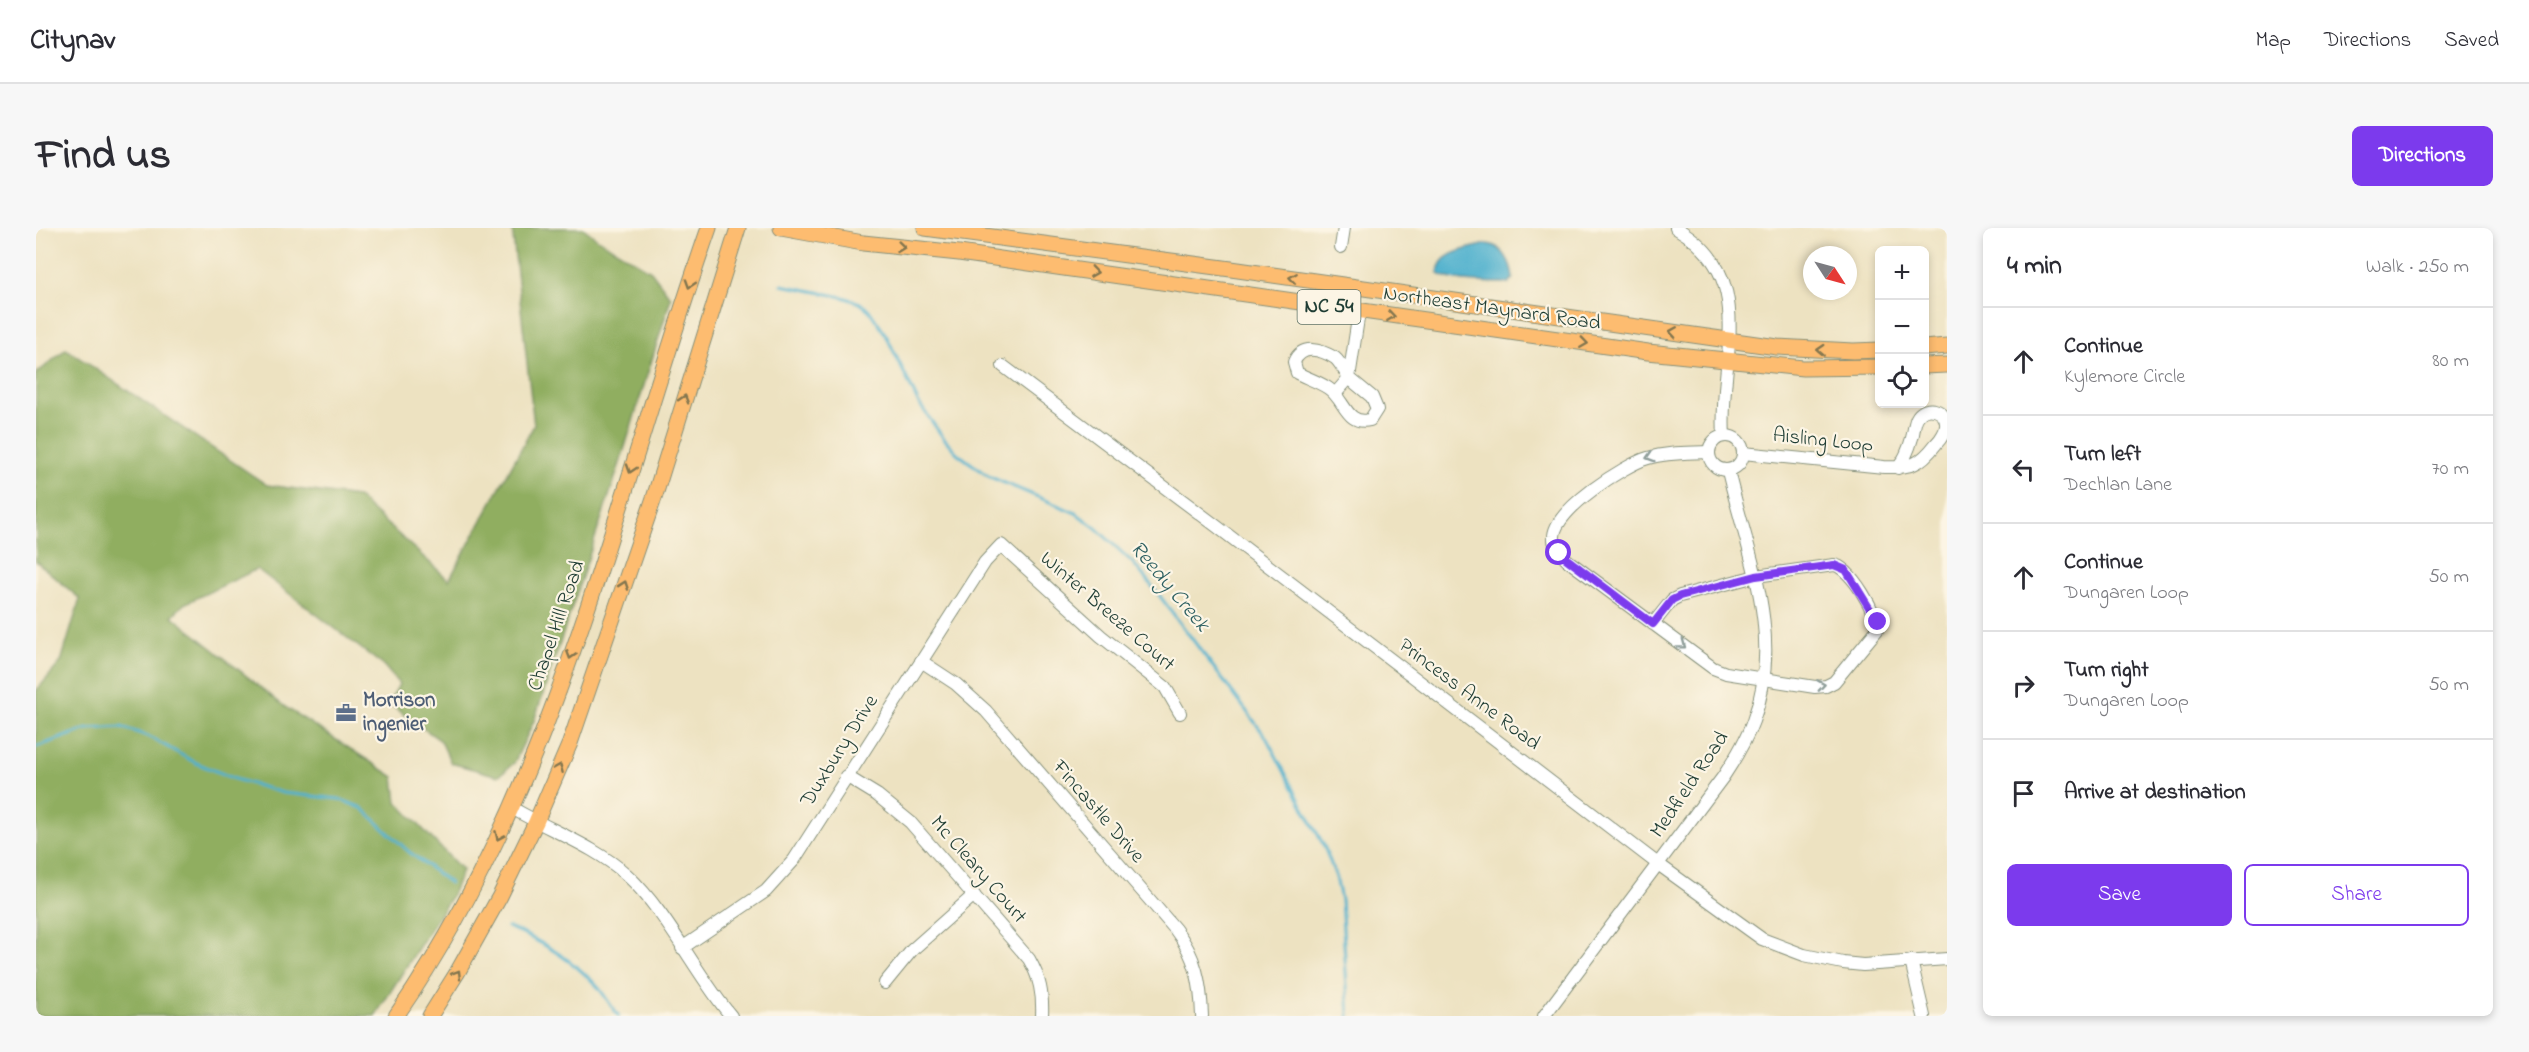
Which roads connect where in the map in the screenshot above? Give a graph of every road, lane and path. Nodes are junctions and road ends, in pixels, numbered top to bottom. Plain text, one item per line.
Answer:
1 (709, 228) edge
2 (738, 228) edge
3 (781, 228) edge
4 (925, 228) edge
5 (1344, 228) edge
6 (1676, 228) edge
7 (1341, 247) dead end
8 (1359, 312) junction
9 (1731, 341) junction
10 (1947, 346) edge
11 (1929, 348) edge
12 (1875, 350) edge
13 (1727, 362) junction
14 (1947, 365) edge
15 (1003, 366) dead end
16 (1929, 366) edge
17 (1875, 368) edge
18 (1349, 378) junction
19 (1335, 394) junction
20 (1724, 436) junction
21 (1708, 452) junction
22 (1743, 453) junction
23 (1898, 468) junction
24 (1728, 471) junction
25 (1001, 545) joint
26 (1756, 576) junction
27 (1653, 624) junction
28 (921, 661) junction
29 (1764, 679) junction
30 (1180, 713) dead end
31 (846, 776) junction
32 (512, 808) junction
33 (536, 822) junction
34 (1658, 864) junction
35 (974, 895) junction
36 (682, 948) junction
37 (1947, 959) edge
38 (1911, 961) junction
39 (885, 983) dead end
40 (396, 1016) edge
41 (430, 1016) edge
42 (731, 1016) edge
43 (1042, 1016) edge
44 (1202, 1016) edge
45 (1544, 1016) edge
46 (1924, 1016) edge

1 -> 32 main road, Chapel Hill Road
33 -> 2 main road
3 -> 8 main road, Northeast Maynard Road / NC 54
9 -> 4 main road, Northeast Maynard Road / NC 54
5 - 7 street
6 - 9 street
8 -> 13 main road, Northeast Maynard Road / NC 54
8 - 18 street
12 -> 9 main road, Northeast Maynard Road / NC 54
9 - 13 street
10 - 11 main road
13 - 17 main road, Northeast Maynard Road / NC 54
13 - 20 street
14 - 16 main road
15 - 34 street, Princess Anne Road
18 - 19 street
18 - 19 street
18 - 19 street
20 - 21 street
20 - 22 street
21 - 24 street
21 -> 27 street
22 - 23 street, Aisling Loop
22 - 24 street
23 - 23 street, Aisling Loop
24 - 26 street, Medfield Road
25 - 28 street, Duxbury Drive
25 - 30 street, Winter Breeze Court
26 - 27 street
26 - 29 street, Medfield Road
29 -> 26 street
27 -> 29 street
28 - 31 street, Duxbury Drive
28 - 44 street, Fincastle Drive
29 - 34 street, Medfield Road
31 - 35 street, Mc Cleary Court
31 - 36 street, Duxbury Drive
32 - 33 street
32 -> 40 main road, Chapel Hill Road
33 - 36 street
41 -> 33 main road
34 - 38 street, Princess Anne Road
34 - 45 street, Medfield Road
35 - 39 street
35 - 43 street, Mc Cleary Court
36 - 42 street
37 - 38 street, Princess Anne Road
38 - 46 street

